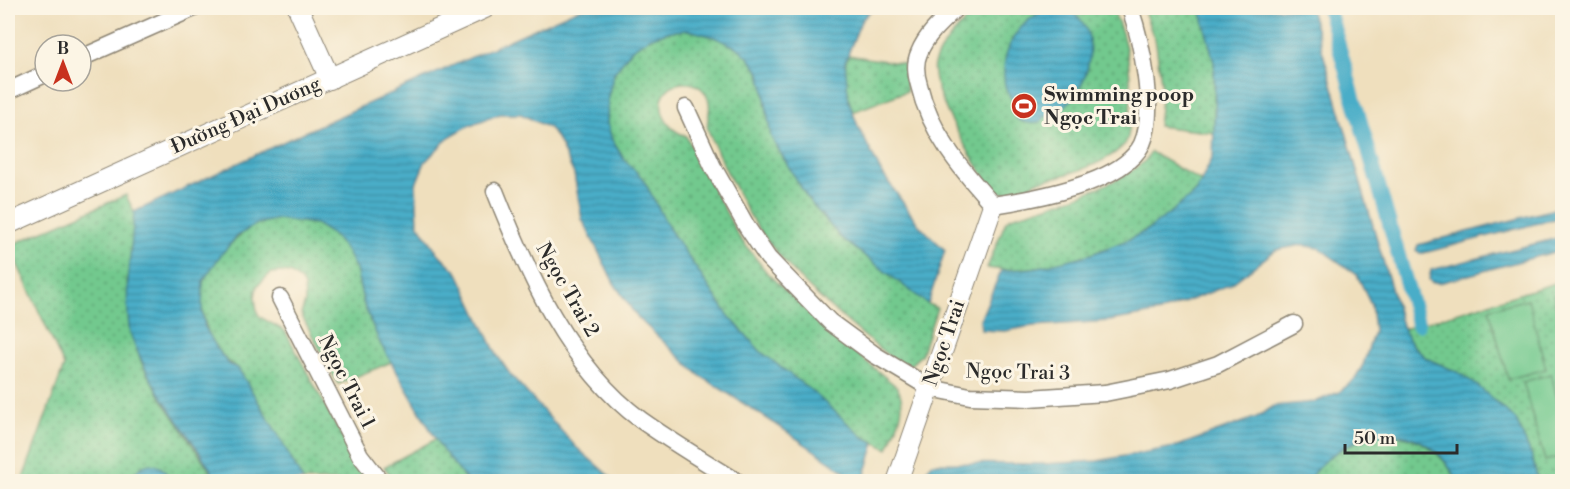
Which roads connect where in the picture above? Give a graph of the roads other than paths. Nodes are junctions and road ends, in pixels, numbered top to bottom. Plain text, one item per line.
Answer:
1 (194, 8) edge
2 (298, 8) edge
3 (485, 8) edge
4 (956, 8) edge
5 (1130, 8) edge
6 (93, 53) edge
7 (330, 79) junction
8 (33, 80) edge
9 (8, 91) edge
10 (686, 108) dead end
11 (495, 190) dead end
12 (993, 205) junction
13 (8, 224) edge
14 (280, 298) dead end
15 (1294, 324) dead end
16 (930, 388) junction
17 (381, 482) edge
18 (738, 482) edge
19 (897, 482) edge

1 - 6 street
2 - 7 street
3 - 7 street, Đường Đại Dương
4 - 12 street
5 - 12 street
7 - 13 street, Đường Đại Dương
8 - 9 street
10 - 16 street, Ngọc Trai 3
11 - 18 street, Ngọc Trai 2
12 - 16 street, Ngọc Trai
14 - 17 street, Ngọc Trai 1
15 - 16 street, Ngọc Trai 3
16 - 19 street, Ngọc Trai

